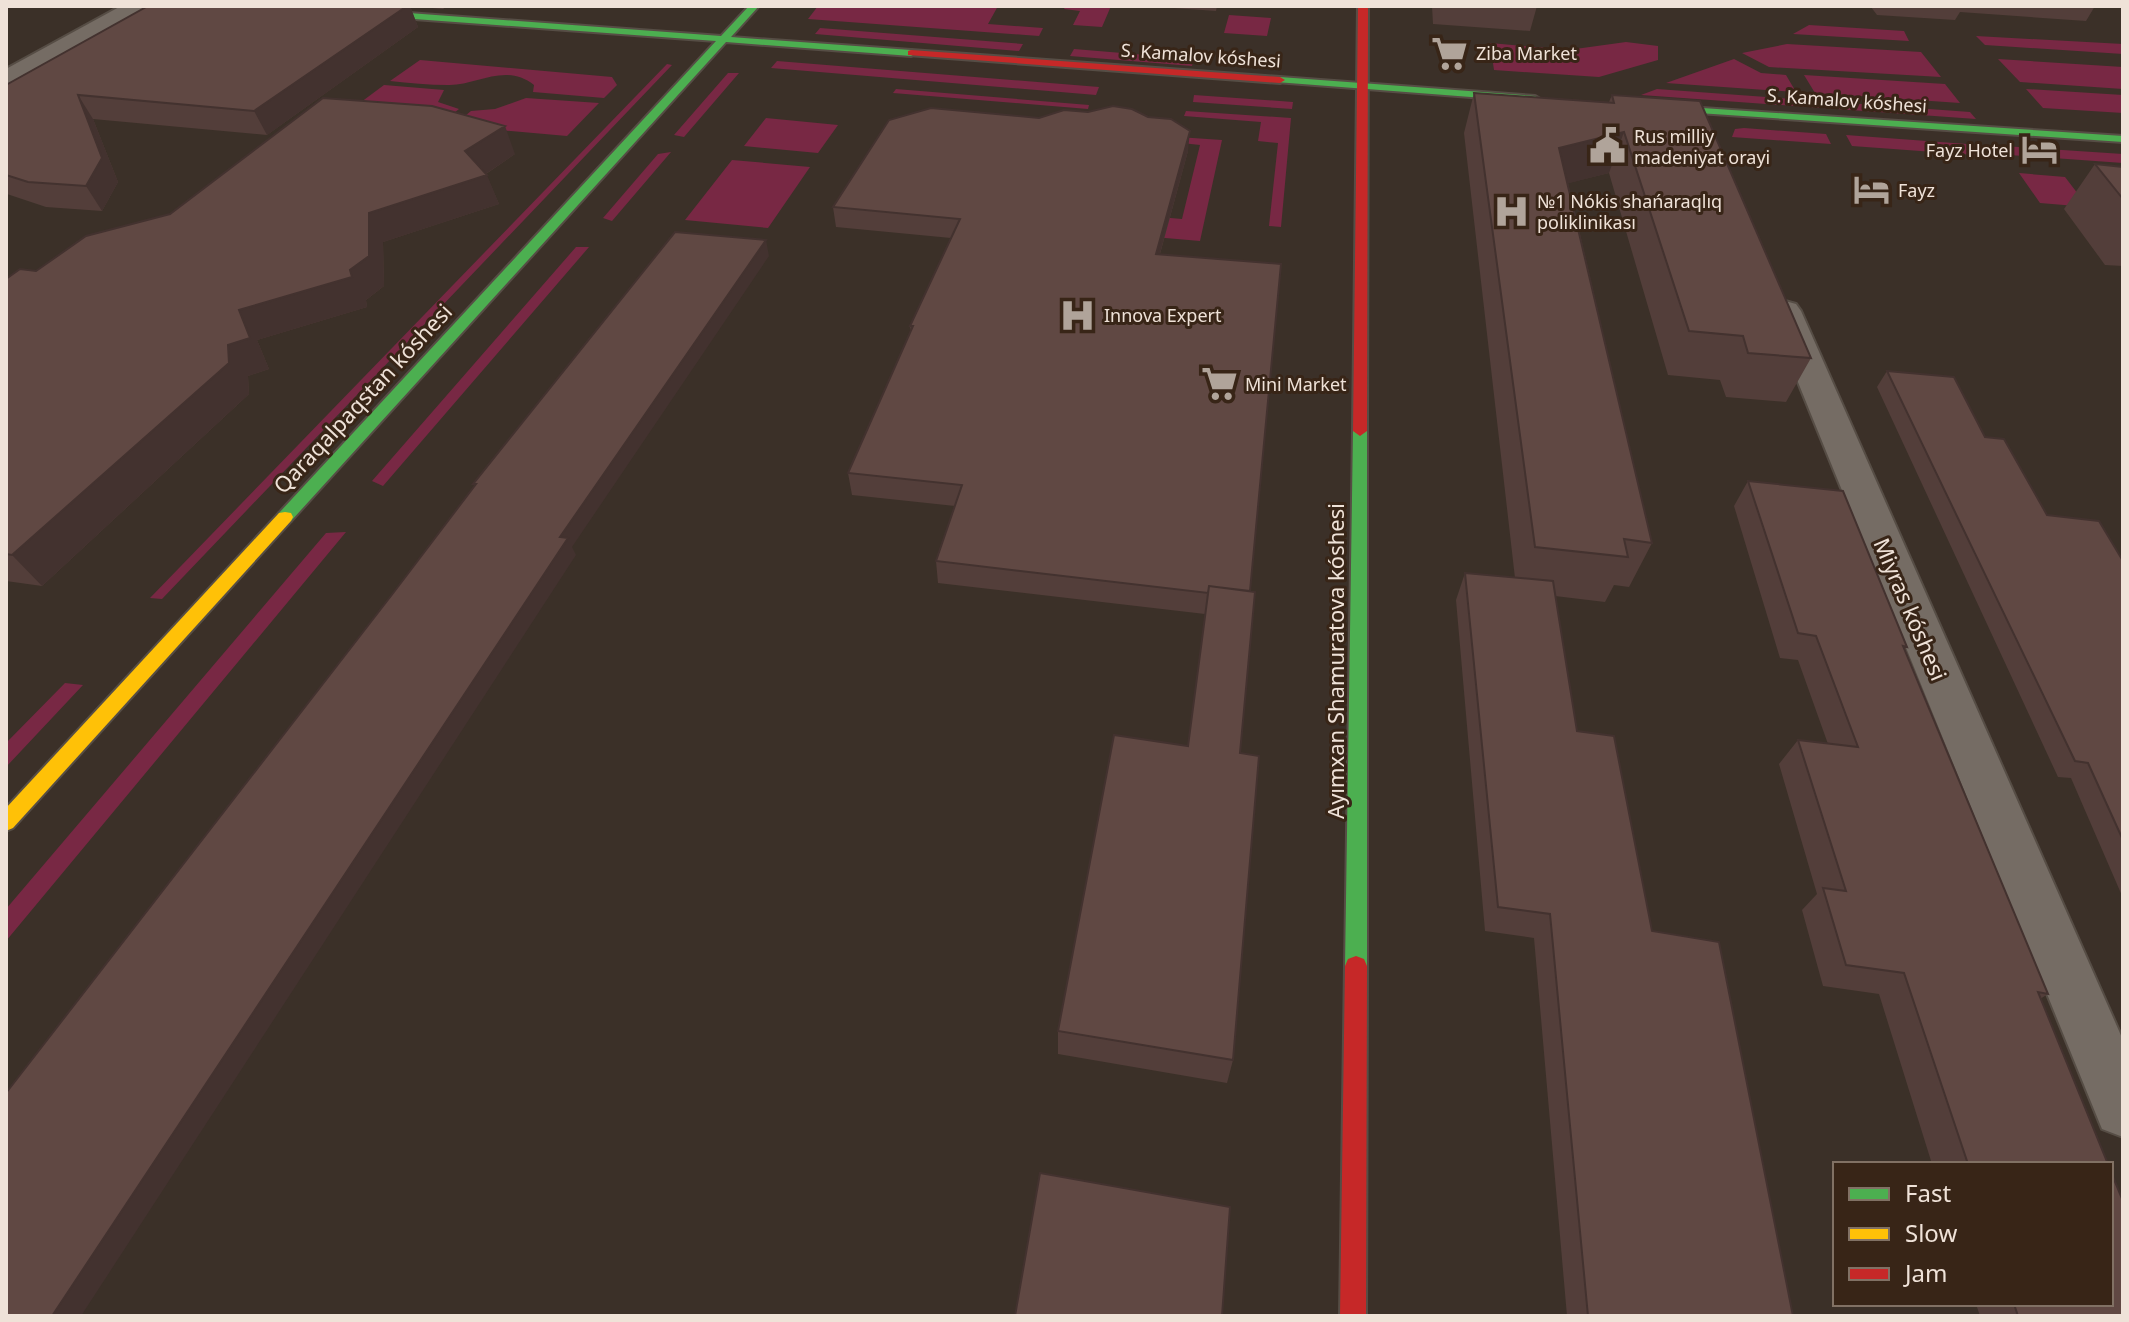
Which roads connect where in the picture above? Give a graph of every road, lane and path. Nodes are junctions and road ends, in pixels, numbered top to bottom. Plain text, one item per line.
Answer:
1 (138, 6) edge
2 (277, 6) edge
3 (754, 6) edge
4 (1363, 6) edge
5 (726, 38) junction
6 (6, 79) edge
7 (1364, 88) junction
8 (1557, 101) edge
9 (1630, 106) edge
10 (1699, 110) junction
11 (2123, 139) edge
12 (1719, 156) edge
13 (1768, 271) edge
14 (6, 822) edge
15 (2123, 1108) edge
16 (1353, 1316) edge

1 - 6 street
2 - 5 street, S. Kamalov kóshesi
3 - 5 street, Qaraqalpaqstan kóshesi
4 - 7 street, Ayımxan Shamuratova kóshesi
5 - 7 street, S. Kamalov kóshesi
5 - 14 street, Qaraqalpaqstan kóshesi
7 - 8 street, S. Kamalov kóshesi
7 - 16 street, Ayımxan Shamuratova kóshesi
9 - 10 street, S. Kamalov kóshesi
10 - 11 street, S. Kamalov kóshesi
10 - 12 street
13 - 15 street, Miyras kóshesi

